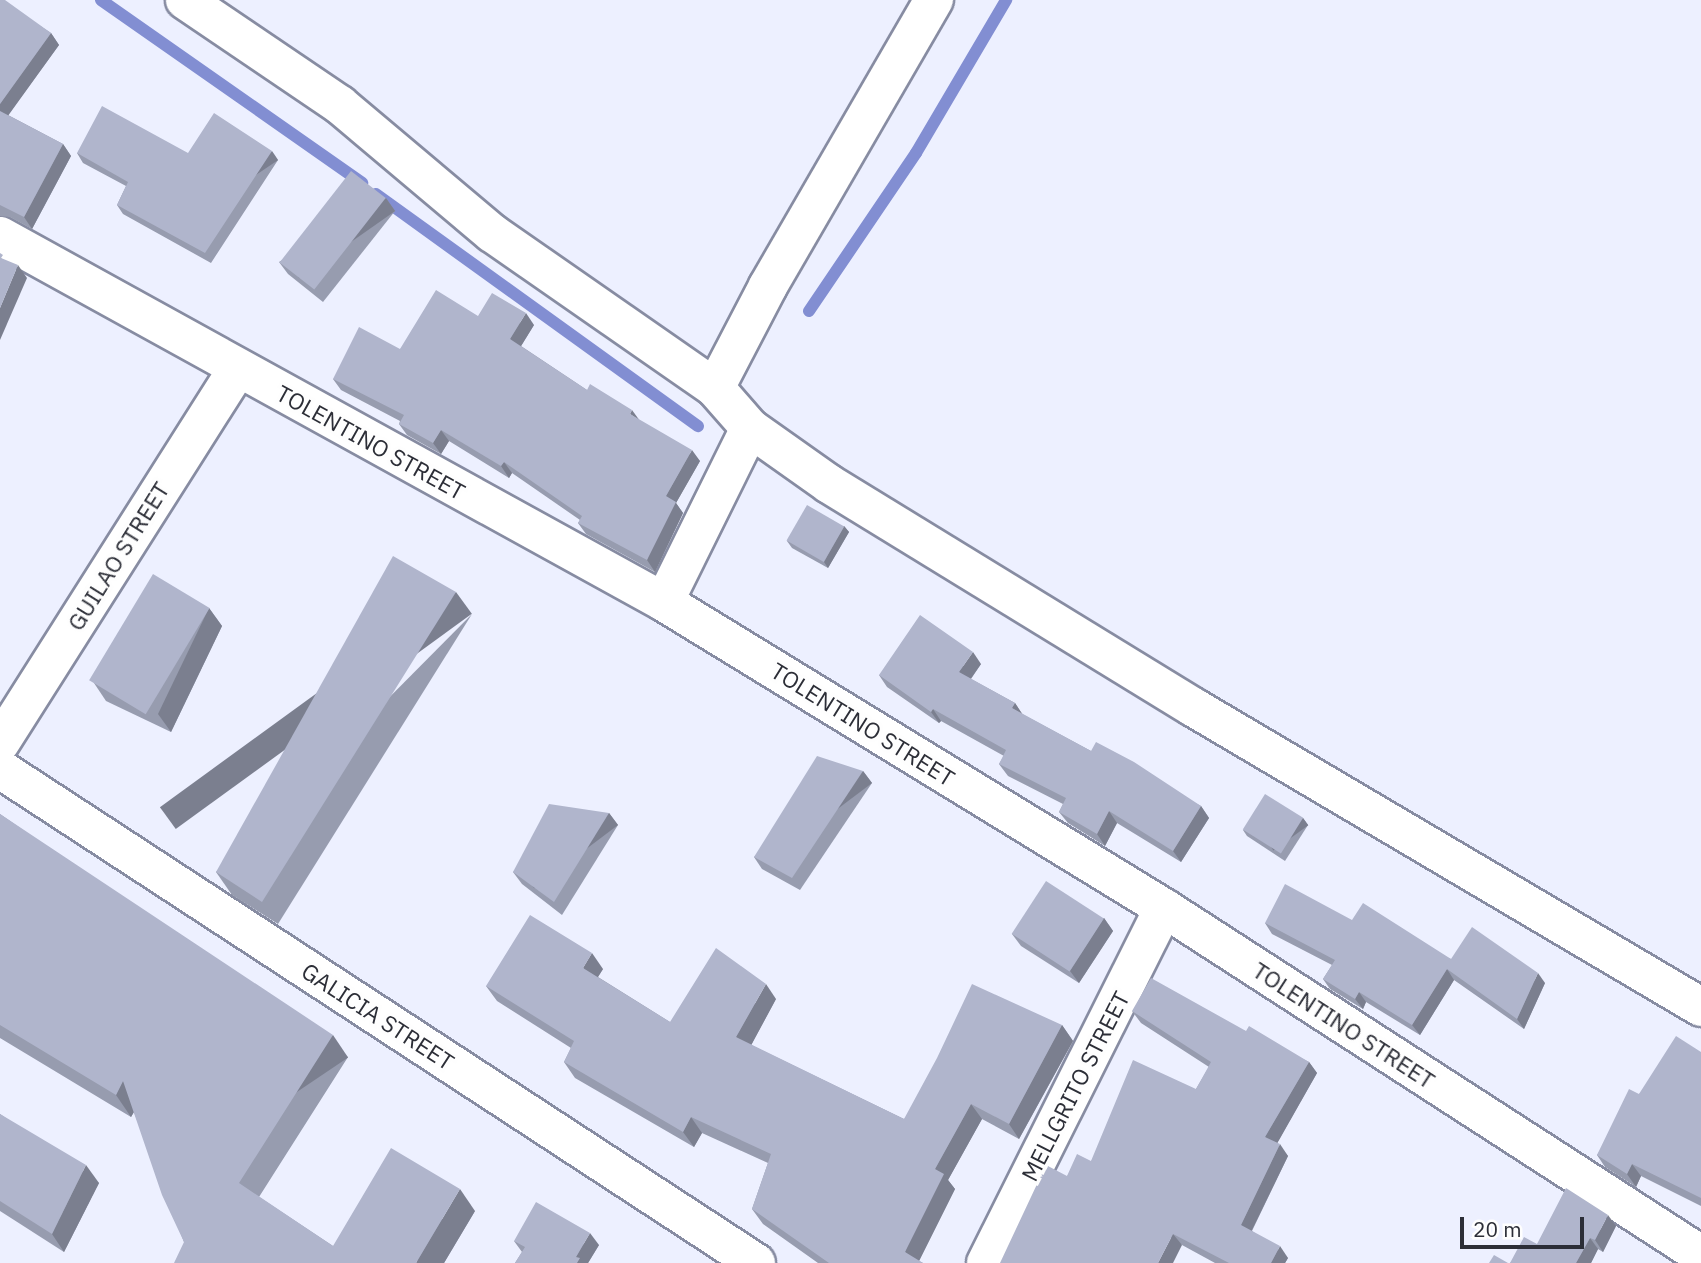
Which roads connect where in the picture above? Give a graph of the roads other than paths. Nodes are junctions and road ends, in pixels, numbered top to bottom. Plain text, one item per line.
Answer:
1 (185, 0) edge
2 (934, 0) edge
3 (0, 236) edge
4 (237, 369) junction
5 (715, 388) junction
6 (750, 428) junction
7 (664, 602) junction
8 (0, 743) edge
9 (0, 769) edge
10 (1164, 908) junction
11 (1701, 1007) edge
12 (1701, 1255) edge
13 (756, 1263) edge
14 (986, 1263) edge

1 - 5 street
2 - 5 street
3 - 4 street, TOLENTINO STREET
4 - 7 street, TOLENTINO STREET
4 - 8 street, GUILAO STREET
5 - 6 street
6 - 7 street
6 - 11 street
7 - 10 street, TOLENTINO STREET
9 - 13 street, GALICIA STREET
10 - 12 street, TOLENTINO STREET
10 - 14 street, MELLGRITO STREET

